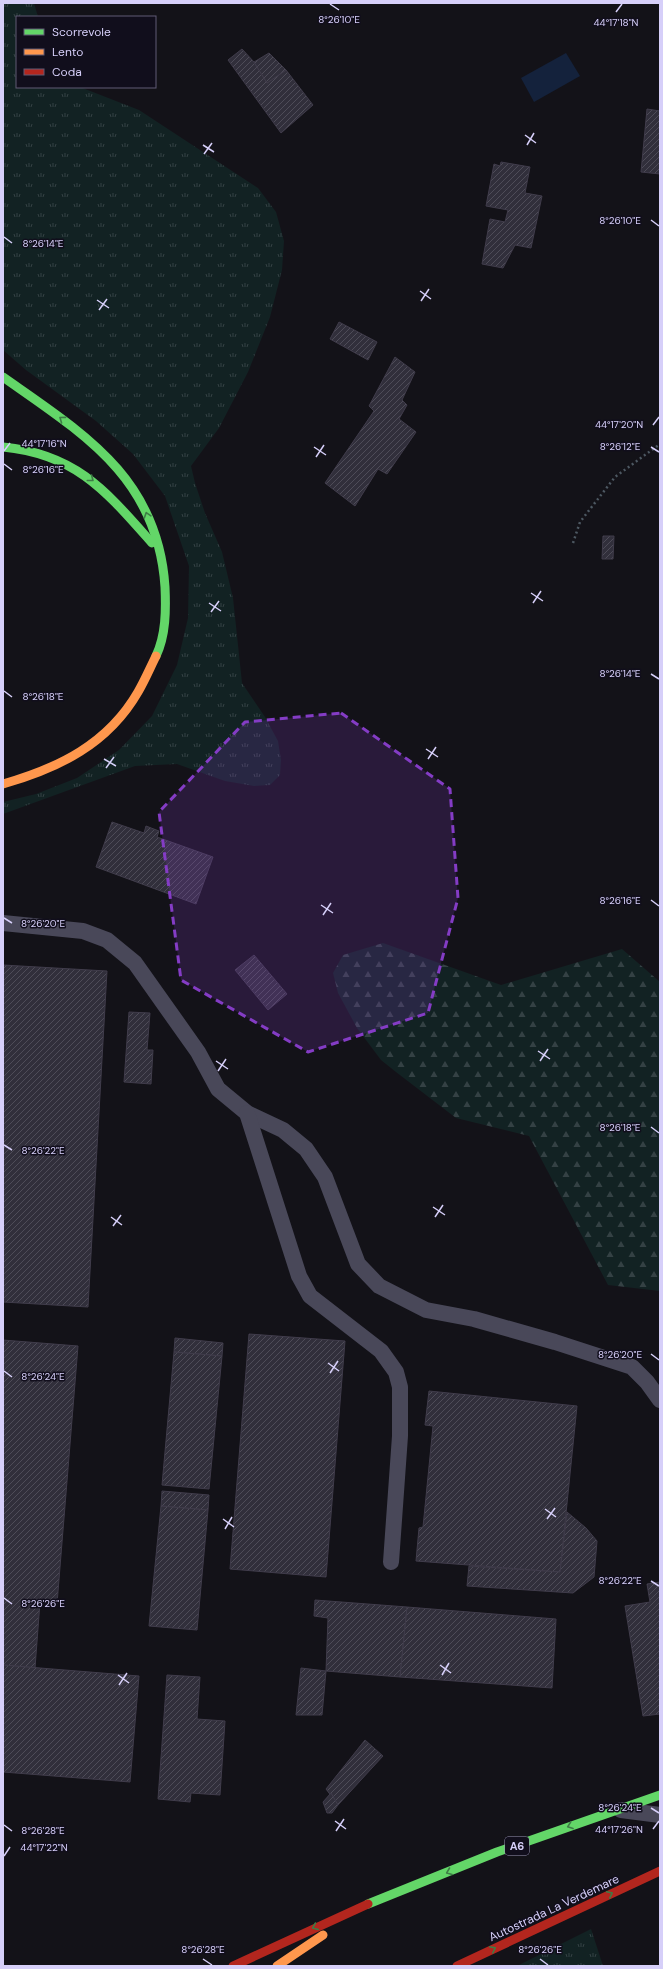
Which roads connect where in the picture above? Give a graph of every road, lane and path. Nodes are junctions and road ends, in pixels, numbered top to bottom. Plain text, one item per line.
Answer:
1 (3, 377) edge
2 (660, 444) edge
3 (3, 447) edge
4 (573, 543) dead end
5 (159, 552) junction
6 (3, 784) edge
7 (3, 923) edge
8 (248, 1113) junction
9 (660, 1400) edge
10 (391, 1562) dead end
11 (660, 1794) edge
12 (615, 1810) junction
13 (660, 1815) edge
14 (660, 1872) edge
15 (376, 1901) junction
16 (233, 1966) edge
17 (277, 1966) edge
18 (457, 1966) edge

5 -> 1 highway
2 - 4 path
3 -> 5 highway
5 - 6 highway
7 - 8 lane
8 - 9 lane
8 - 10 lane
11 - 12 highway, A6
12 - 13 lane
12 -> 15 highway, A6
18 -> 14 highway, Autostrada La Verdemare
15 -> 16 highway
15 - 17 highway

